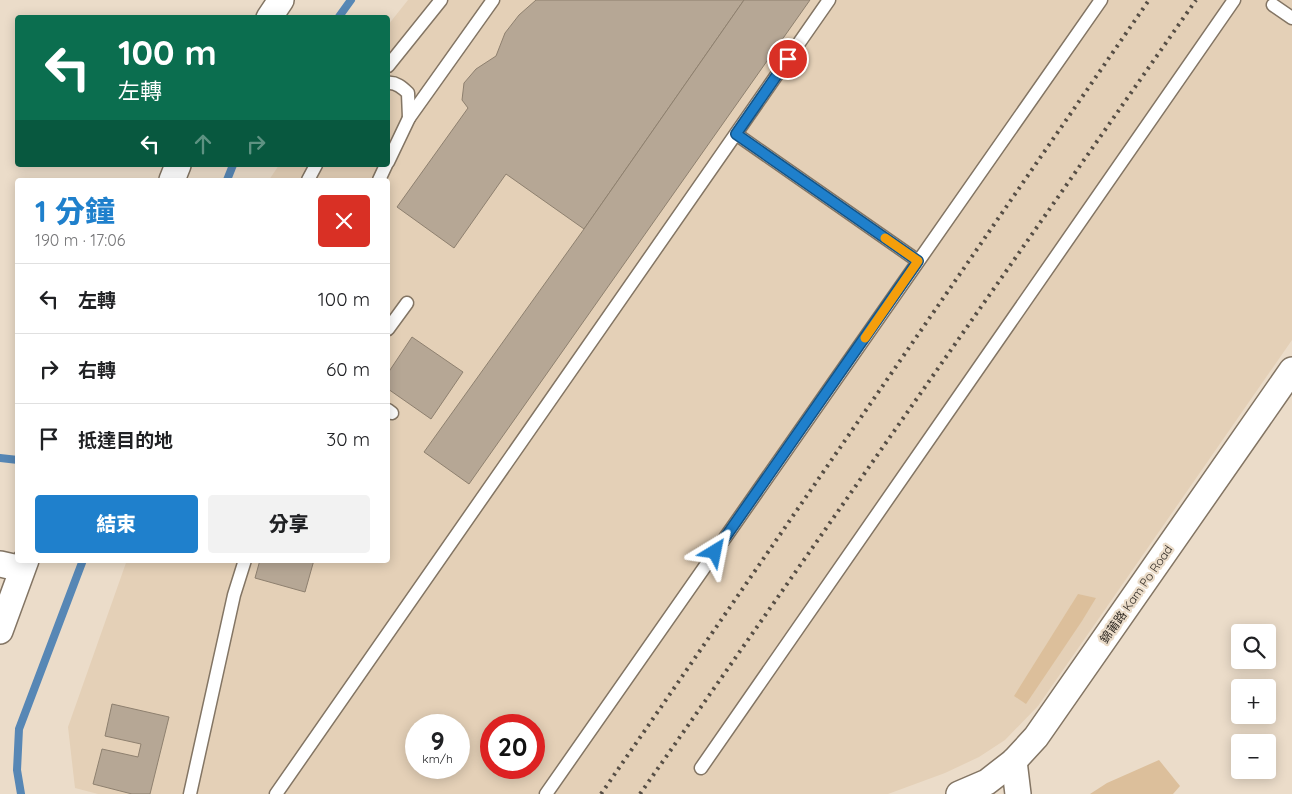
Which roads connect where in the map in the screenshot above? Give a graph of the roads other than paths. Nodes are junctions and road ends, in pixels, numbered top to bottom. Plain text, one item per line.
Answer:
1 (281, 0) edge
2 (441, 0) edge
3 (493, 0) edge
4 (829, 0) edge
5 (1101, 0) edge
6 (1234, 0) edge
7 (1273, 5) dead end
8 (271, 15) edge
9 (1292, 18) edge
10 (390, 64) edge
11 (390, 83) edge
12 (409, 118) junction
13 (736, 134) junction
14 (390, 158) edge
15 (918, 261) junction
16 (407, 303) dead end
17 (390, 326) edge
18 (1292, 370) edge
19 (244, 563) edge
20 (16, 564) edge
21 (0, 631) edge
22 (1014, 761) junction
23 (701, 768) dead end
24 (190, 794) edge
25 (276, 794) edge
26 (546, 794) edge
27 (958, 794) edge
28 (1018, 794) edge

1 - 8 street
2 - 10 lane
3 - 12 lane
4 - 13 lane
5 - 15 lane
6 - 23 lane
7 - 9 lane
11 - 12 lane
12 - 14 lane
13 - 15 lane
13 - 25 lane
15 - 26 lane
16 - 17 lane
18 - 22 street, 錦莆路 Kam Po Road
19 - 24 lane
20 - 21 street
22 - 27 street, 錦莆路 Kam Po Road
22 - 28 street

